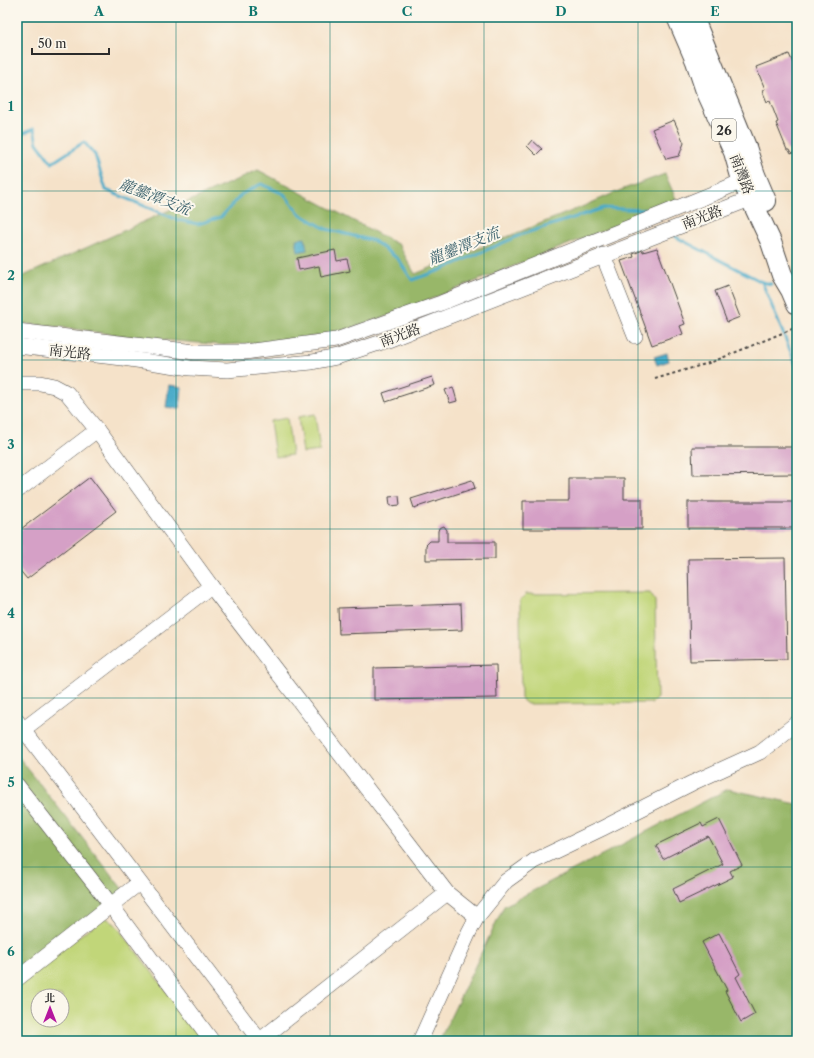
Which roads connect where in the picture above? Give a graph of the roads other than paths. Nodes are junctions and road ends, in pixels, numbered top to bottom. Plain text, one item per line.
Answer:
1 (677, 17) edge
2 (693, 17) edge
3 (749, 177) junction
4 (757, 196) junction
5 (603, 255) junction
6 (791, 274) edge
7 (797, 304) edge
8 (17, 330) edge
9 (635, 336) dead end
10 (17, 346) edge
11 (17, 383) edge
12 (97, 430) junction
13 (17, 491) edge
14 (211, 586) junction
15 (797, 723) edge
16 (20, 725) edge
17 (17, 785) edge
18 (139, 883) junction
19 (447, 893) junction
20 (111, 905) junction
21 (477, 917) junction
22 (17, 979) edge
23 (212, 1041) edge
24 (260, 1041) edge
25 (420, 1041) edge

1 - 3 main road, 南灣路 / 26
2 - 3 main road, 南灣路 / 26
3 - 4 main road, 南灣路 / 26
3 - 8 street, 南光路
4 - 5 street, 南光路
4 - 6 main road, 南灣路 / 26
5 - 9 street
5 - 10 street, 南光路
6 - 7 main road, 26
11 - 12 street
12 - 13 street
12 - 14 street
14 - 16 street
14 - 19 street
15 - 21 street
16 - 18 street
17 - 20 street
18 - 20 street
18 - 24 street
19 - 21 street
19 - 24 street
20 - 22 street
20 - 23 street
21 - 25 street

